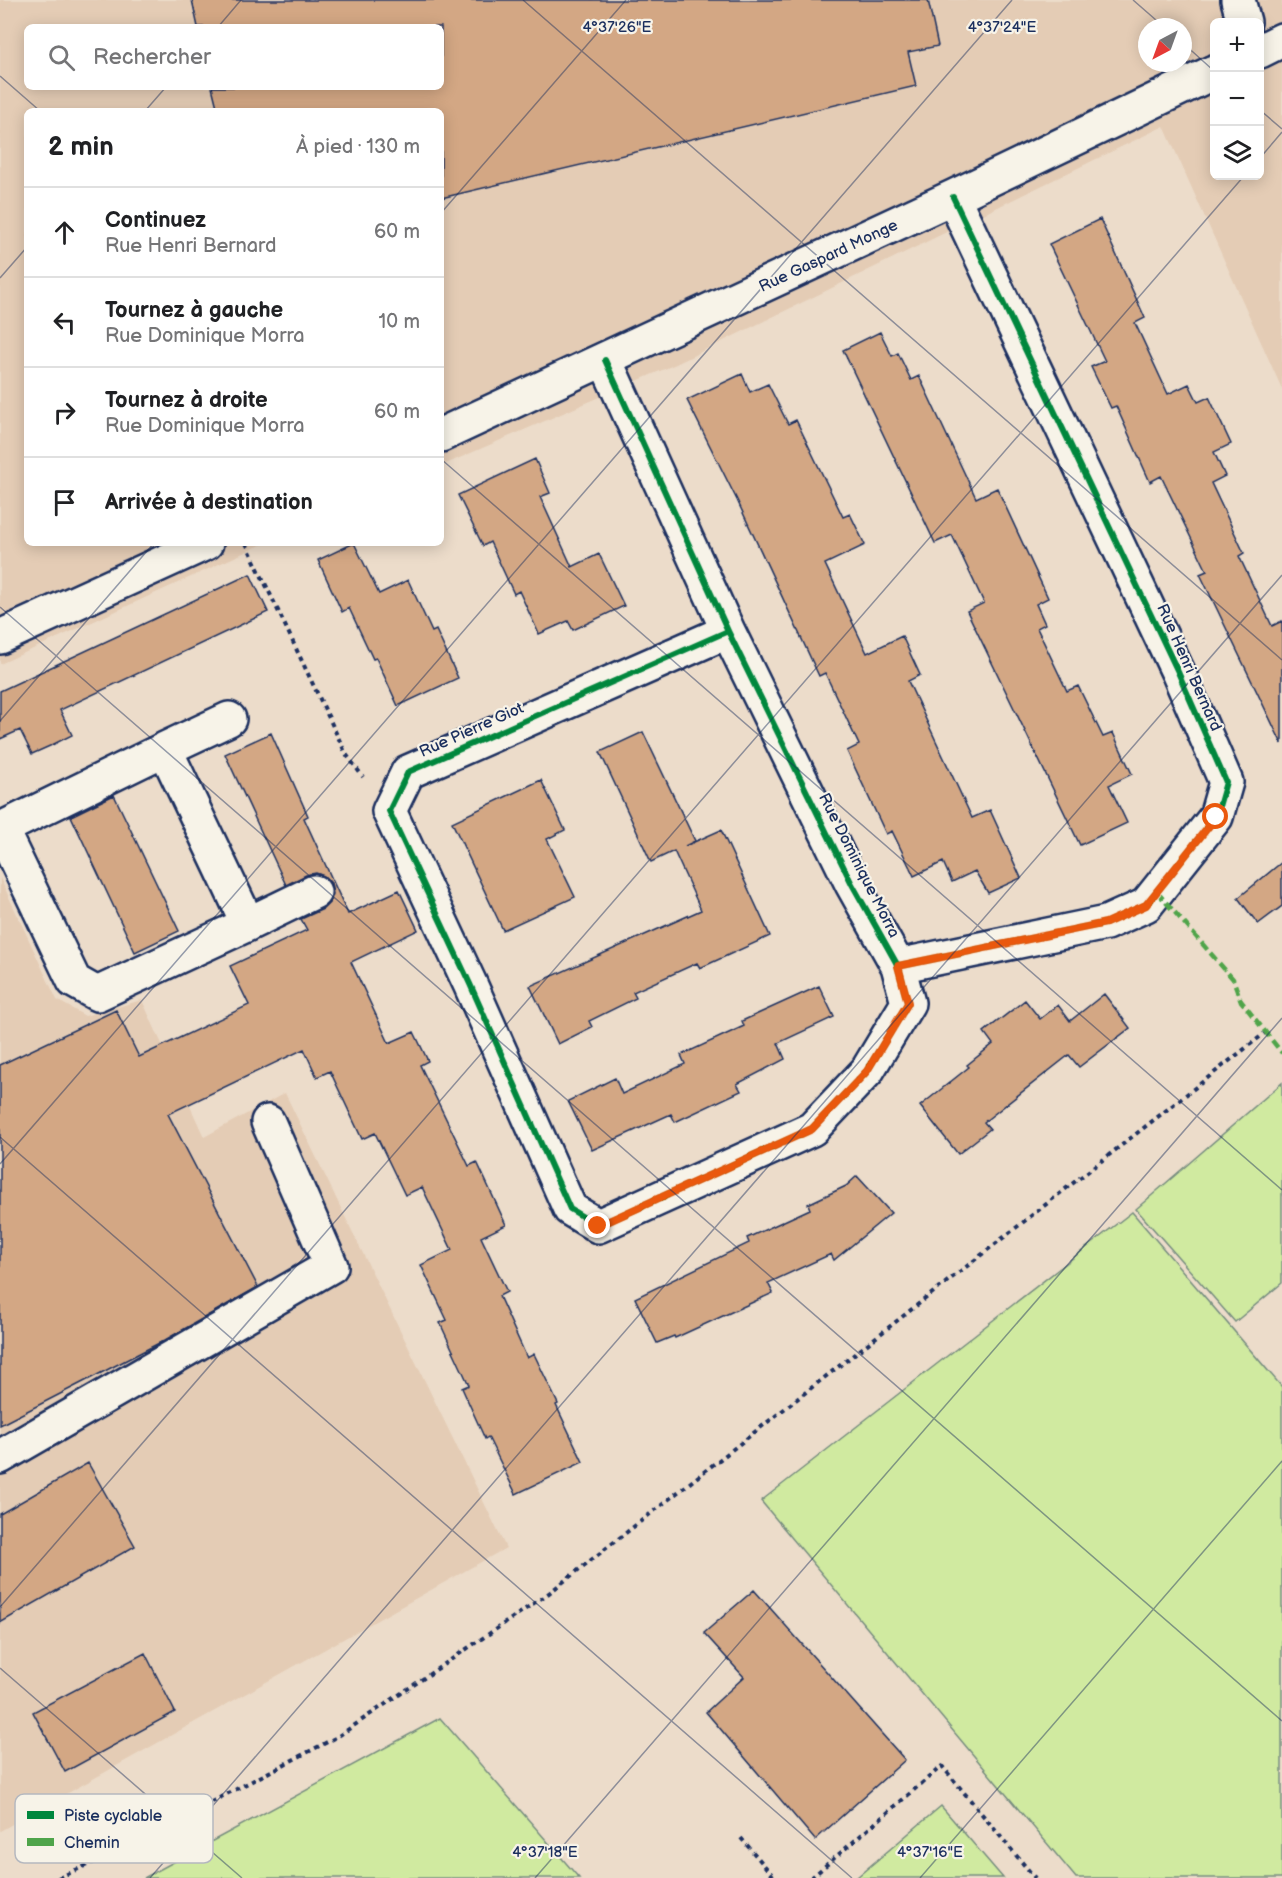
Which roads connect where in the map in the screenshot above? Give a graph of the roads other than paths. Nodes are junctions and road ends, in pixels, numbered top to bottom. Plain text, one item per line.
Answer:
1 (1238, 0) edge
2 (1243, 18) edge
3 (1282, 40) edge
4 (1264, 49) edge
5 (1210, 74) edge
6 (953, 197) junction
7 (605, 360) junction
8 (444, 434) edge
9 (199, 546) edge
10 (728, 631) junction
11 (0, 638) edge
12 (229, 719) dead end
13 (165, 750) junction
14 (0, 829) edge
15 (314, 892) dead end
16 (248, 924) junction
17 (898, 966) junction
18 (268, 1122) dead end
19 (584, 1217) joint
20 (0, 1457) edge

1 - 2 street
3 - 4 street
5 - 6 street, Rue Gaspard Monge
6 - 7 street, Rue Gaspard Monge
6 - 17 street, Rue Henri Bernard
7 - 8 street, Rue Gaspard Monge
7 - 10 street
9 - 11 street
10 - 17 street, Rue Dominique Morra
10 - 19 street, Rue Pierre Giot
12 - 13 street
13 - 14 street
13 - 16 street
14 - 16 street
15 - 16 street
17 - 19 street, Rue Dominique Morra
18 - 20 street

